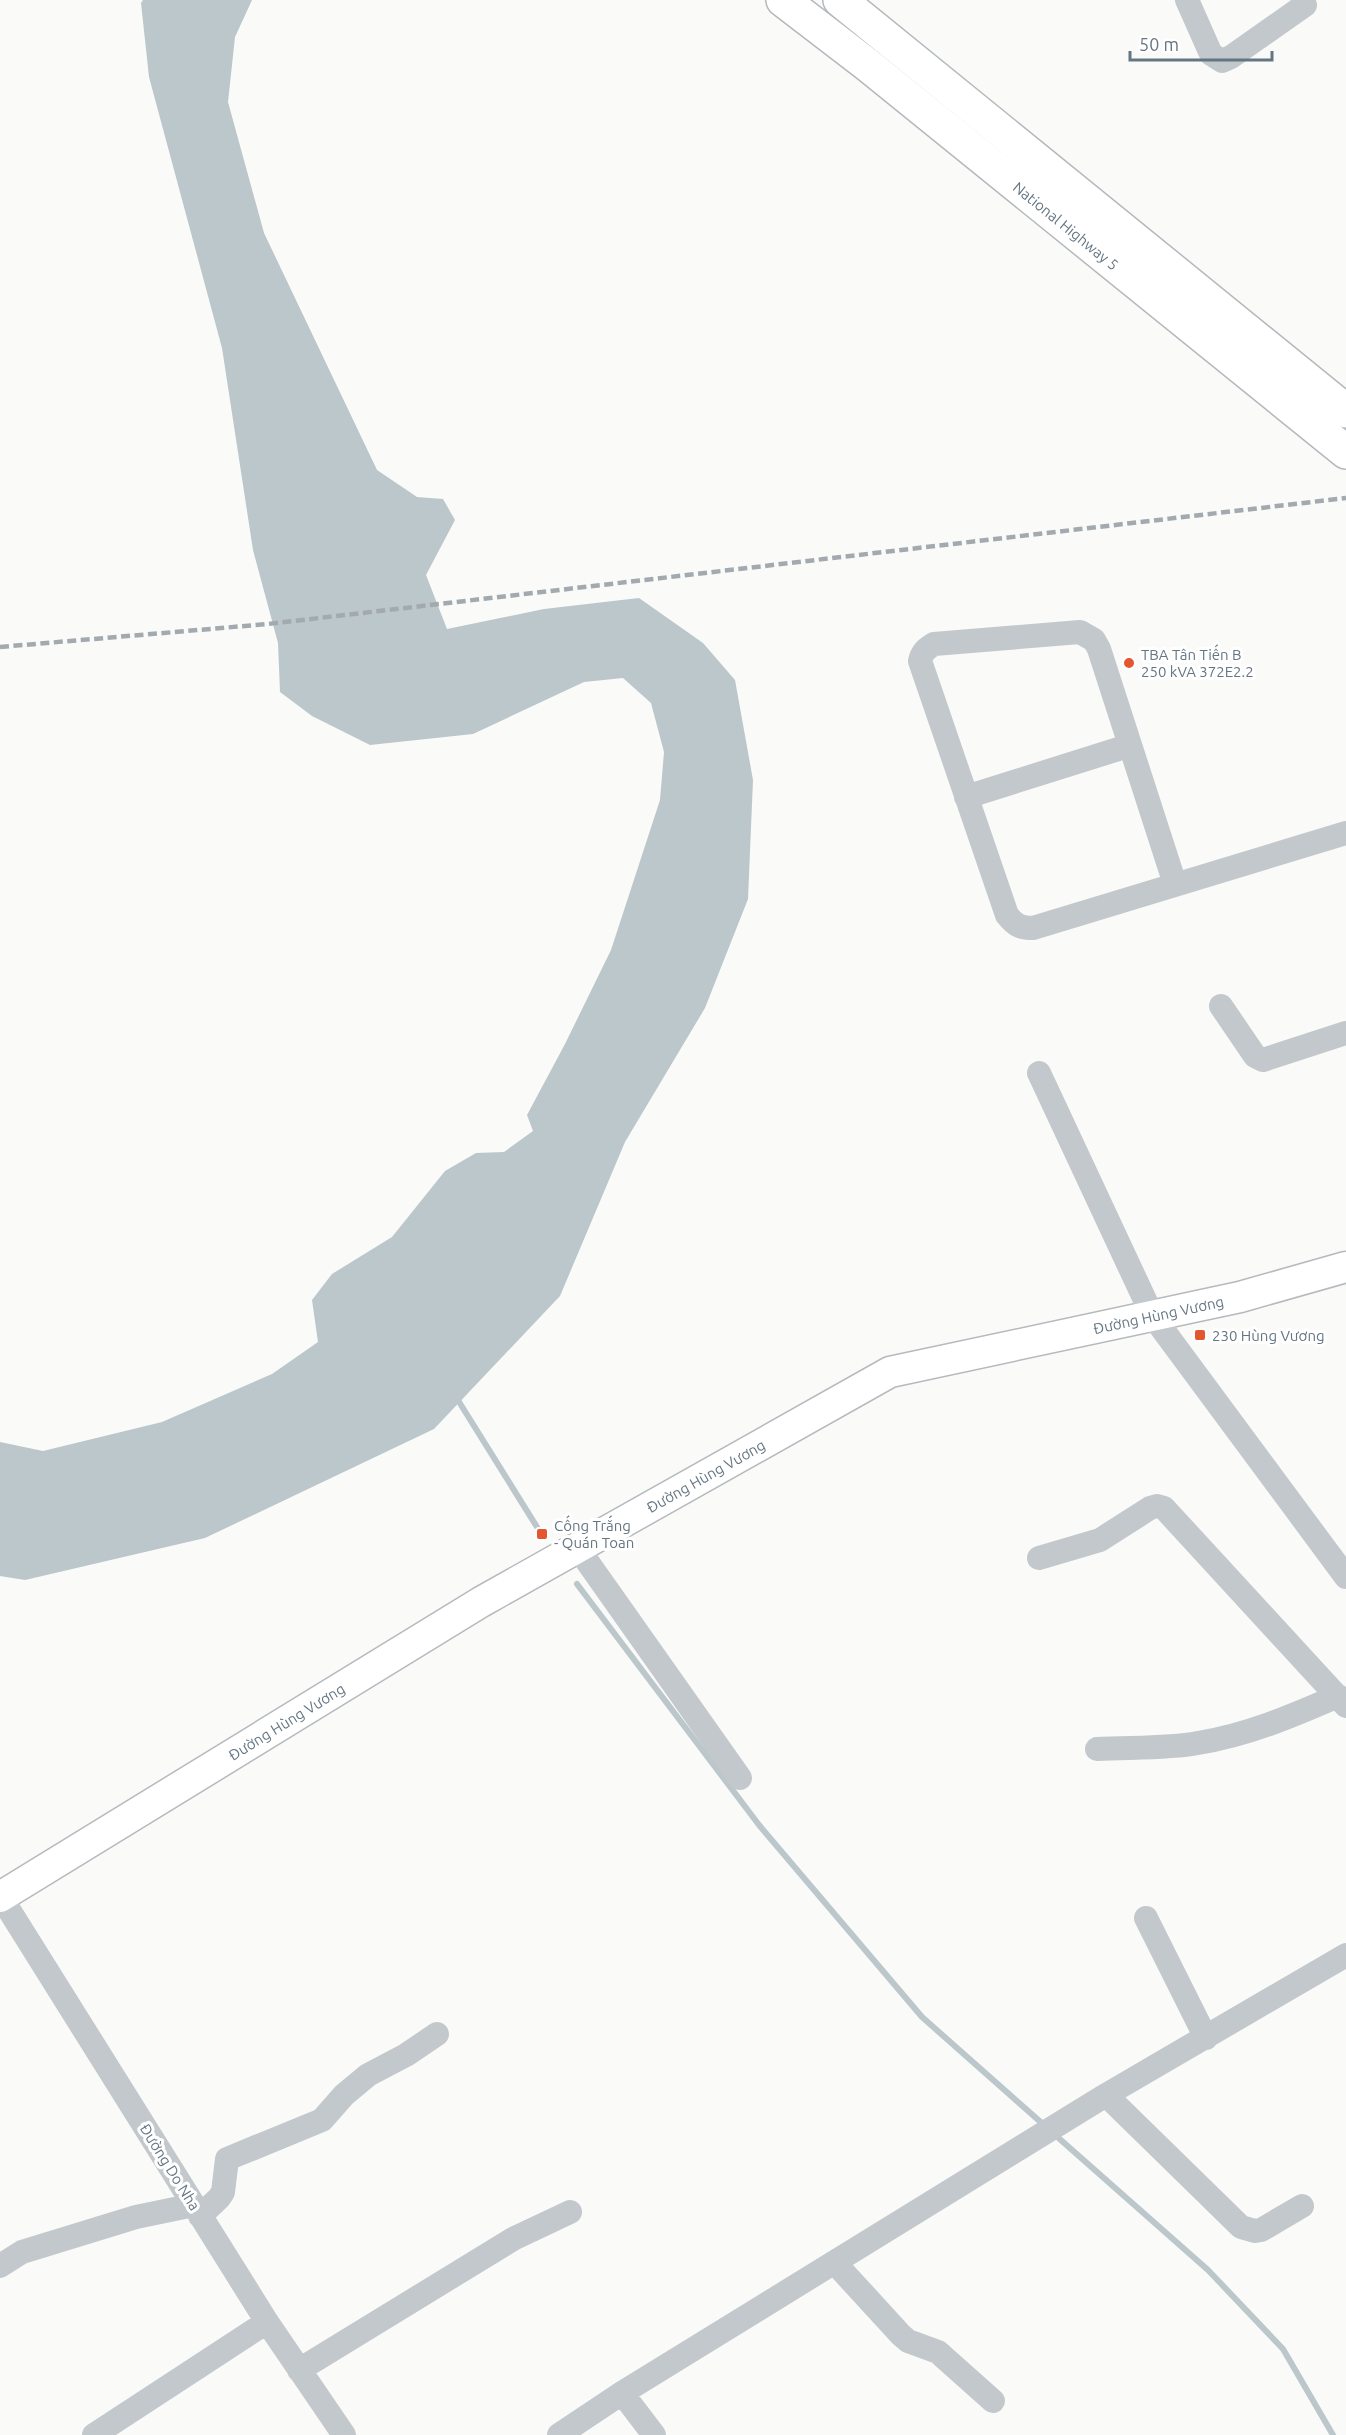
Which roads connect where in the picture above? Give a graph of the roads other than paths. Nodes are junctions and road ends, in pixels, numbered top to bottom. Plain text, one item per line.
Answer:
1 (783, 0) edge
2 (840, 0) edge
3 (1187, 0) edge
4 (1305, 4) dead end
5 (1346, 411) edge
6 (1346, 452) edge
7 (1128, 746) junction
8 (966, 797) junction
9 (1346, 833) edge
10 (1175, 884) junction
11 (1221, 1006) dead end
12 (1346, 1033) edge
13 (1039, 1073) dead end
14 (1346, 1267) edge
15 (1152, 1315) junction
16 (577, 1547) junction
17 (1039, 1558) dead end
18 (1346, 1577) edge
19 (1342, 1701) edge
20 (1097, 1749) dead end
21 (740, 1778) dead end
22 (1, 1897) edge
23 (1146, 1918) dead end
24 (1346, 1955) edge
25 (437, 2034) dead end
26 (1206, 2038) junction
27 (1106, 2095) junction
28 (1302, 2206) dead end
29 (197, 2210) junction
30 (570, 2212) dead end
31 (835, 2263) junction
32 (0, 2266) edge
33 (267, 2322) junction
34 (299, 2370) junction
35 (622, 2393) junction
36 (993, 2401) dead end
37 (94, 2435) edge
38 (344, 2435) edge
39 (560, 2435) edge
40 (654, 2435) edge

1 - 6 highway, National Highway 5
2 - 5 highway
3 - 4 street
7 - 8 street
7 - 8 street
7 - 10 street
8 - 10 street
9 - 10 street
11 - 12 street
13 - 15 street
14 - 15 main road, Đường Hùng Vương
15 - 16 main road, Đường Hùng Vương
15 - 18 street
16 - 21 street
16 - 22 main road, Đường Hùng Vương
17 - 19 street
19 - 20 street
22 - 29 street, Đường Do Nha
23 - 26 street
24 - 26 street
25 - 29 street
26 - 27 street
27 - 28 street
27 - 31 street
29 - 32 street
29 - 33 street, Đường Do Nha
30 - 34 street
31 - 35 street
31 - 36 street
33 - 34 street, Đường Do Nha
33 - 37 street
34 - 38 street, Đường Do Nha
35 - 39 street
35 - 40 street

